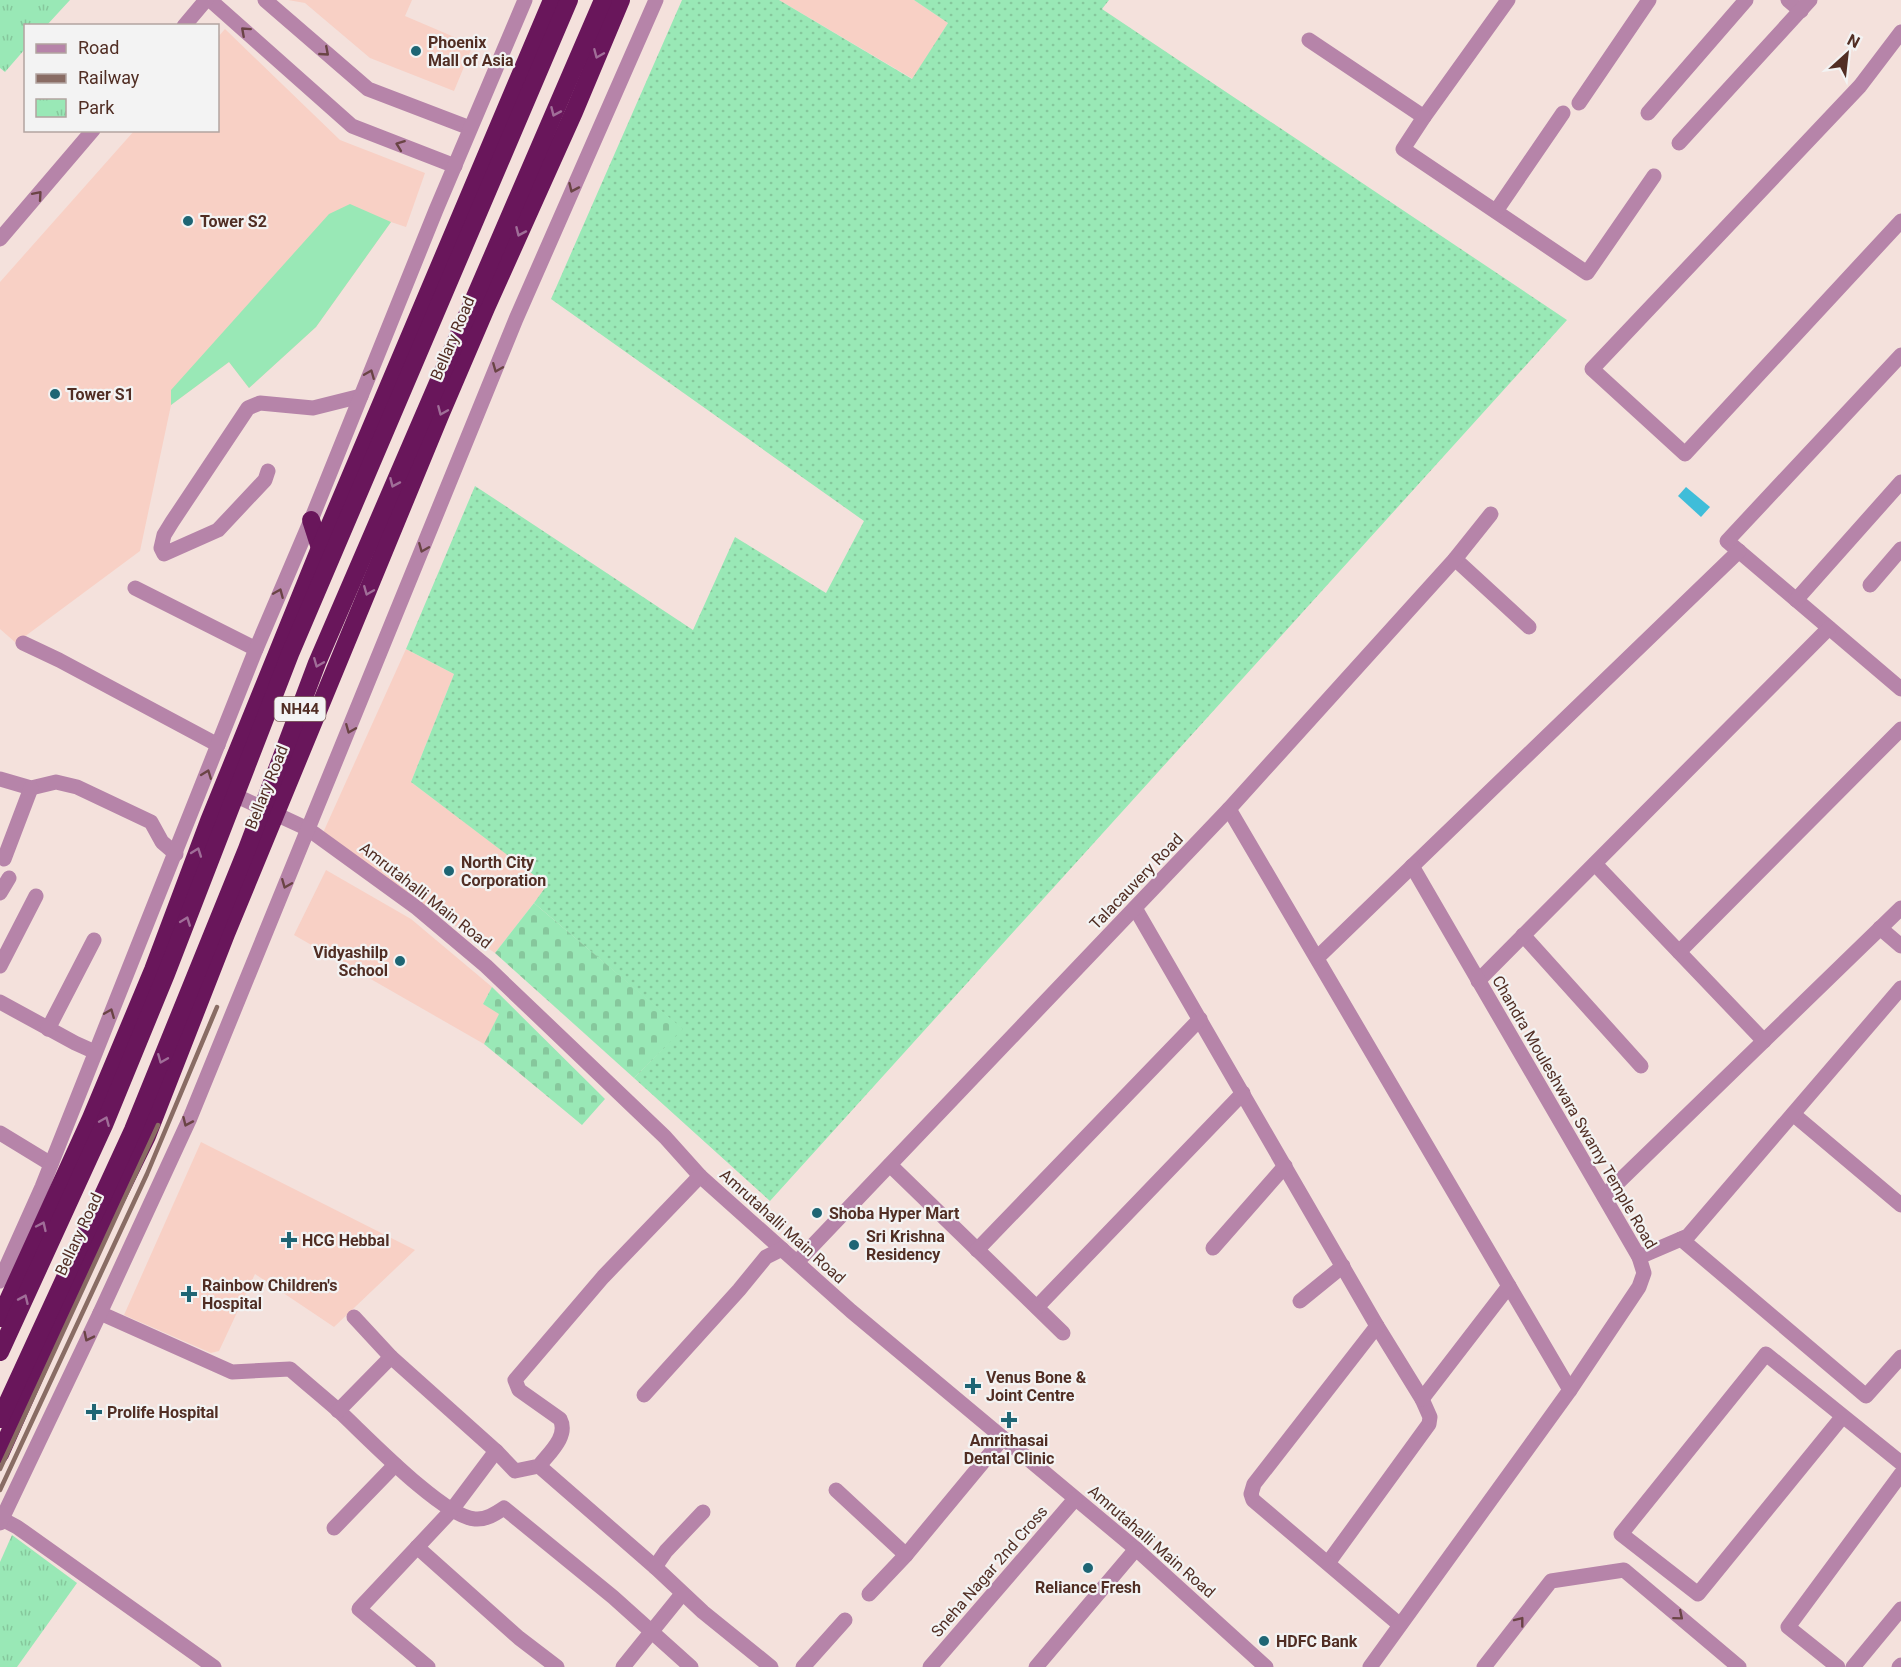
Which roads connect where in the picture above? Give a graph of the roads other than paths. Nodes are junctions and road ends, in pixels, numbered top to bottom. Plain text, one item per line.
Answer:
1 (208, 0) edge
2 (265, 0) edge
3 (525, 0) edge
4 (552, 0) edge
5 (569, 0) edge
6 (603, 0) edge
7 (621, 0) edge
8 (656, 0) edge
9 (1508, 0) edge
10 (1649, 0) edge
11 (1746, 0) edge
12 (1788, 0) edge
13 (1805, 6) edge
14 (186, 24) edge
15 (1901, 32) edge
16 (1309, 40) dead end
17 (1579, 103) dead end
18 (1648, 113) dead end
19 (1563, 114) dead end
20 (1425, 117) junction
21 (470, 128) junction
22 (91, 132) edge
23 (1679, 143) dead end
24 (455, 166) junction
25 (1654, 176) dead end
26 (1496, 211) junction
27 (1901, 221) edge
28 (0, 239) edge
29 (1901, 355) edge
30 (361, 396) junction
31 (268, 471) dead end
32 (1901, 482) edge
33 (1491, 514) dead end
34 (311, 519) junction
35 (320, 548) junction
36 (1901, 549) edge
37 (1739, 551) junction
38 (1455, 559) junction
39 (1870, 585) dead end
40 (135, 588) dead end
41 (1796, 600) junction
42 (1529, 627) dead end
43 (1829, 628) junction
44 (23, 644) dead end
45 (256, 649) junction
46 (1901, 689) edge
47 (1901, 729) edge
48 (218, 745) junction
49 (0, 779) edge
50 (32, 788) junction
51 (222, 789) junction
52 (1229, 809) junction
53 (276, 814) junction
54 (308, 829) junction
55 (176, 854) junction
56 (4, 859) dead end
57 (1595, 864) junction
58 (1412, 866) junction
59 (9, 878) dead end
60 (0, 893) edge
61 (36, 896) dead end
62 (1135, 908) junction
63 (1901, 908) edge
64 (1880, 928) junction
65 (1523, 936) junction
66 (94, 940) dead end
67 (1901, 946) edge
68 (1679, 952) junction
69 (1317, 958) junction
70 (0, 966) edge
71 (1478, 981) junction
72 (1901, 988) edge
73 (0, 1002) edge
74 (1200, 1019) junction
75 (48, 1029) junction
76 (1764, 1041) junction
77 (95, 1052) junction
78 (1641, 1066) dead end
79 (1243, 1093) junction
80 (1793, 1114) junction
81 (0, 1133) edge
82 (51, 1164) junction
83 (890, 1165) junction
84 (1285, 1166) junction
85 (700, 1176) junction
86 (1604, 1196) junction
87 (1901, 1205) edge
88 (1681, 1239) junction
89 (1213, 1248) dead end
90 (782, 1249) junction
91 (977, 1250) junction
92 (6, 1254) edge
93 (1639, 1257) junction
94 (797, 1262) junction
95 (1343, 1266) junction
96 (0, 1281) edge
97 (1509, 1286) junction
98 (1300, 1301) dead end
99 (1037, 1308) junction
100 (100, 1313) junction
101 (354, 1317) dead end
102 (0, 1318) edge
103 (1377, 1326) junction
104 (1063, 1333) dead end
105 (0, 1352) edge
106 (391, 1357) junction
107 (1901, 1357) edge
108 (1570, 1390) junction
109 (644, 1395) dead end
110 (1422, 1399) junction
111 (338, 1411) junction
112 (1843, 1416) junction
113 (0, 1419) edge
114 (1003, 1438) junction
115 (496, 1451) junction
116 (0, 1454) edge
117 (1901, 1463) edge
118 (395, 1465) junction
119 (539, 1466) junction
120 (1901, 1474) edge
121 (836, 1490) dead end
122 (1075, 1499) junction
123 (451, 1511) junction
124 (703, 1512) dead end
125 (1, 1521) edge
126 (334, 1528) dead end
127 (417, 1547) junction
128 (1136, 1549) junction
129 (906, 1555) junction
130 (1328, 1563) junction
131 (655, 1567) junction
132 (682, 1593) junction
133 (869, 1594) dead end
134 (1901, 1609) edge
135 (845, 1620) dead end
136 (1400, 1625) junction
137 (651, 1631) junction
138 (214, 1667) edge
139 (428, 1667) edge
140 (557, 1667) edge
141 (623, 1667) edge
142 (692, 1667) edge
143 (771, 1667) edge
144 (803, 1667) edge
145 (930, 1667) edge
146 (1036, 1667) edge
147 (1266, 1667) edge
148 (1370, 1667) edge
149 (1484, 1667) edge
150 (1739, 1667) edge
151 (1838, 1667) edge
152 (1853, 1667) edge

1 - 14 street
24 -> 1 street
2 -> 21 street
3 - 21 street
4 - 35 highway
105 -> 5 highway, Bellary Road / NH44, bridge
6 -> 113 highway, Bellary Road / NH44, bridge
7 -> 53 highway, Bellary Road
8 -> 54 street
9 - 20 street
10 - 17 street
11 - 18 street
12 - 13 street
13 - 23 street
15 - 27 street
16 - 20 street
19 - 26 street
20 - 26 street
21 - 24 street
28 -> 22 street
30 -> 24 street
25 - 26 street
29 - 37 street
30 - 31 street
30 - 34 street
32 - 41 street
33 - 38 street, Talacauvery Road
34 - 35 highway
45 -> 34 street
35 - 51 highway
36 - 39 street
37 - 41 street
37 - 58 street
38 - 42 street
38 - 52 street, Talacauvery Road
40 - 45 street
41 - 43 street
43 - 46 street
43 - 57 street
44 - 48 street
45 - 48 street
47 - 68 street
55 -> 48 street
49 - 50 street
50 - 55 street
50 - 56 street
51 - 53 street, Amrutahalli Main Road
102 -> 51 highway
52 - 62 street, Talacauvery Road
52 - 69 street
53 - 54 street, Amrutahalli Main Road
53 - 116 highway, Bellary Road
54 - 85 street, Amrutahalli Main Road
54 -> 100 street
77 -> 55 street
57 - 65 street
57 - 68 street
58 - 69 street
58 - 71 street, Chandra Mouleshwara Swamy Temple Road
59 - 60 street
61 - 70 street
62 - 74 street
62 - 83 street, Talacauvery Road
63 - 64 street
64 - 67 street
64 - 76 street
65 - 71 street
65 - 78 street
66 - 75 street
68 - 76 street
69 - 97 street
71 - 86 street, Chandra Mouleshwara Swamy Temple Road
72 - 80 street
73 - 75 street
74 - 79 street
74 - 91 street
75 - 77 street
76 - 86 street
77 - 82 street
79 - 84 street
79 - 99 street
80 - 87 street
80 - 88 street
81 - 82 street
82 - 92 street
83 - 91 street
83 - 94 street, Talacauvery Road
84 - 89 street
84 - 95 street
85 - 90 street, Amrutahalli Main Road
85 - 119 street
86 - 93 street, Chandra Mouleshwara Swamy Temple Road
88 - 93 street
88 - 107 street
90 - 94 street, Amrutahalli Main Road
90 - 109 street
91 - 99 street
92 - 96 street
93 - 108 street, Chandra Mouleshwara Swamy Temple Road
94 - 114 street, Amrutahalli Main Road
95 - 98 street
95 - 103 street
97 - 108 street
97 - 110 street
99 - 104 street
100 - 111 street
100 -> 125 street
101 - 106 street
103 - 110 street
103 - 130 street
106 - 111 street
106 - 115 street
108 - 136 street, Chandra Mouleshwara Swamy Temple Road
110 - 130 street
111 - 118 street
112 - 112 street
112 - 117 street
114 - 122 street, Amrutahalli Main Road
114 - 129 street
115 - 119 street
115 - 123 street
118 - 123 street
118 - 126 street
119 - 131 street
120 - 151 street
121 - 129 street
122 - 128 street, Amrutahalli Main Road
122 - 145 street, Sneha Nagar 2nd Cross
123 - 127 street
123 - 137 street
124 - 131 street
125 - 138 street
127 - 139 street
127 - 140 street
128 - 146 street
128 - 147 street, Amrutahalli Main Road
129 - 133 street
130 - 136 street
131 - 132 street
132 - 137 street
132 - 143 street
134 - 152 street
135 - 144 street
136 - 148 street, Chandra Mouleshwara Swamy Temple Road
137 - 141 street
137 - 142 street
149 -> 150 street

